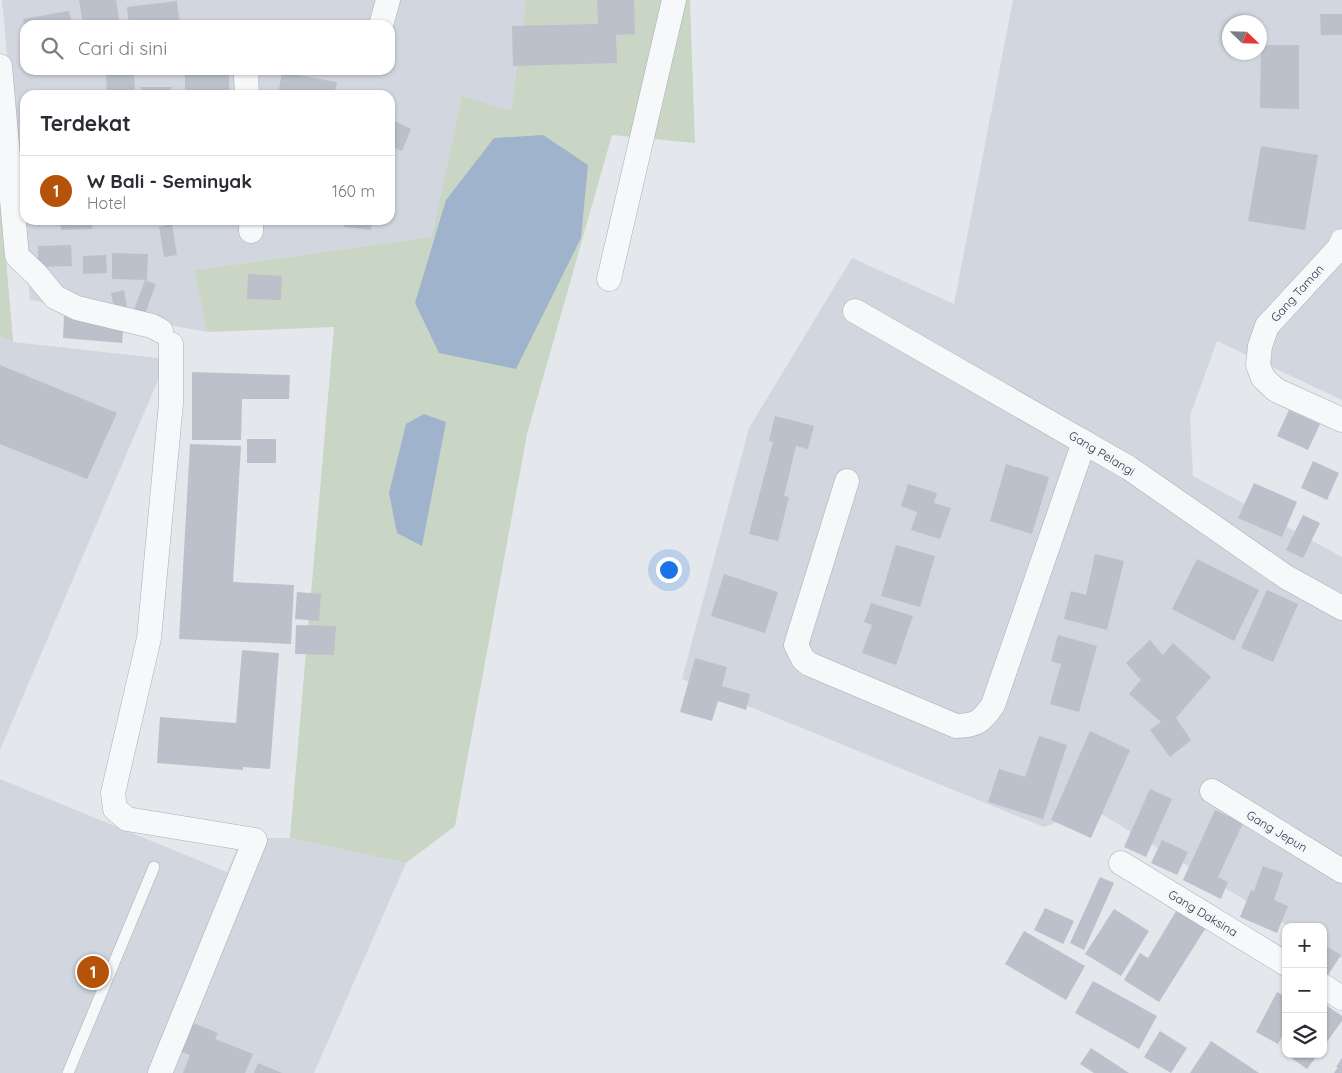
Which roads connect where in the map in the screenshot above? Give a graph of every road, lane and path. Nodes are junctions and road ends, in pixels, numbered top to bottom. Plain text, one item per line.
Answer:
1 (388, 0) edge
2 (674, 0) edge
3 (382, 20) edge
4 (0, 66) edge
5 (247, 75) edge
6 (247, 90) edge
7 (1342, 241) edge
8 (609, 279) dead end
9 (855, 311) dead end
10 (1342, 420) edge
11 (1084, 442) junction
12 (847, 481) dead end
13 (1342, 608) edge
14 (1212, 792) dead end
15 (1120, 863) dead end
16 (154, 867) dead end
17 (1342, 870) edge
18 (1282, 962) edge
19 (1327, 989) edge
20 (1342, 998) edge
21 (68, 1073) edge
22 (160, 1073) edge

1 - 3 street
2 - 8 street
4 - 22 street
5 - 6 street
7 - 10 street, Gang Taman
9 - 11 street, Gang Pelangi
11 - 12 street
11 - 13 street, Gang Pelangi
14 - 17 street, Gang Jepun
15 - 18 street, Gang Daksina
16 - 21 lane
19 - 20 street

